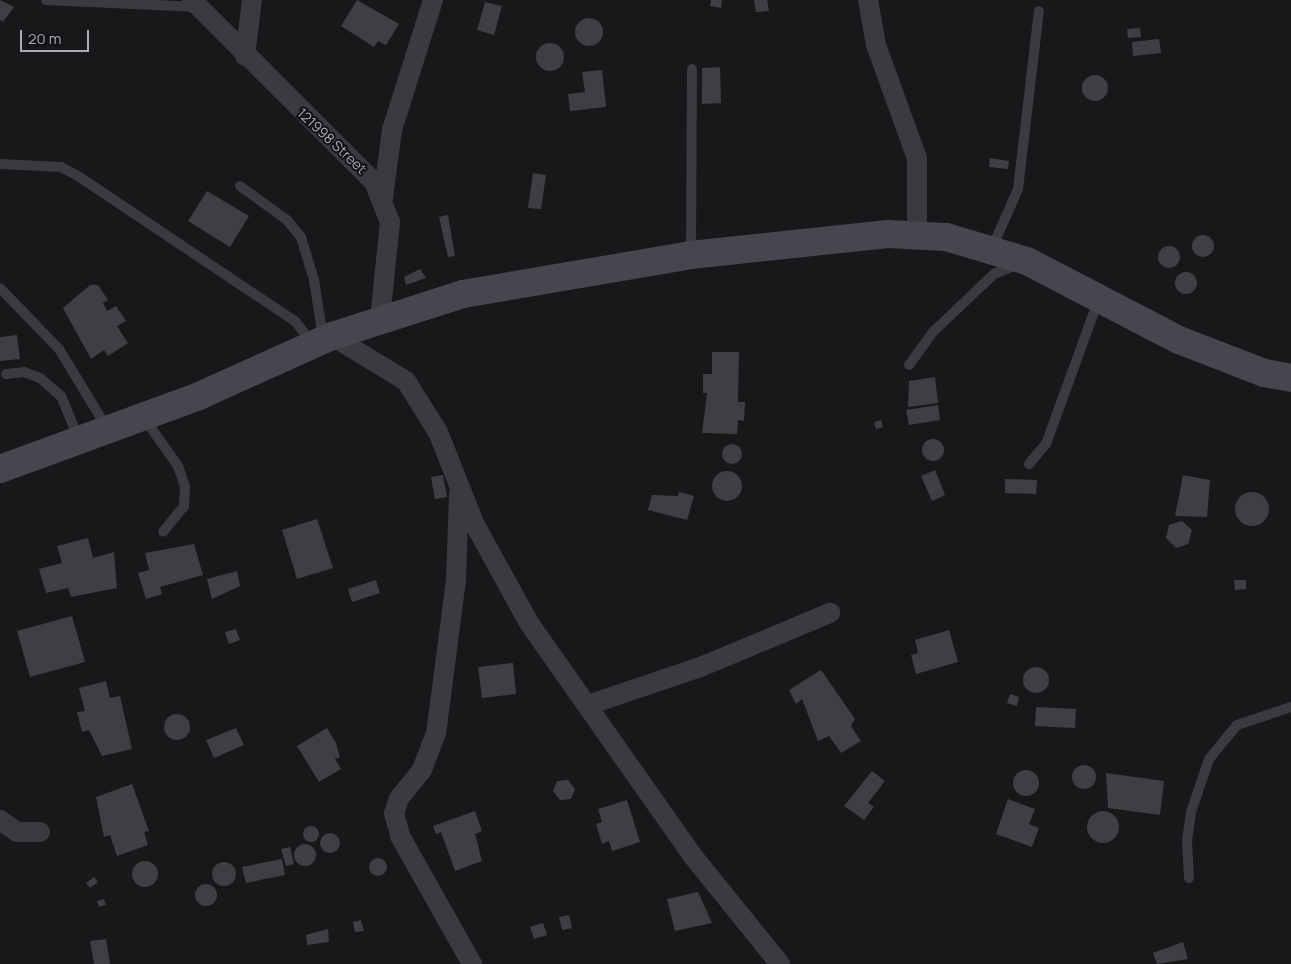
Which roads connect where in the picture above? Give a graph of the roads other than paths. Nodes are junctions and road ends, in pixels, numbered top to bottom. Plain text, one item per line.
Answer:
1 (46, 0) edge
2 (252, 0) edge
3 (433, 0) edge
4 (868, 0) edge
5 (195, 4) edge
6 (1039, 11) dead end
7 (245, 56) junction
8 (692, 69) dead end
9 (0, 164) edge
10 (240, 186) dead end
11 (383, 198) junction
12 (917, 236) junction
13 (992, 249) junction
14 (691, 256) junction
15 (1027, 261) junction
16 (0, 288) edge
17 (1099, 299) junction
18 (380, 318) junction
19 (323, 341) junction
20 (909, 365) dead end
21 (6, 374) dead end
22 (1291, 378) edge
23 (143, 416) junction
24 (107, 429) junction
25 (79, 440) junction
26 (1029, 464) dead end
27 (0, 469) edge
28 (459, 487) junction
29 (163, 532) dead end
30 (830, 613) dead end
31 (588, 704) junction
32 (1291, 707) edge
33 (0, 820) edge
34 (40, 832) dead end
35 (1190, 878) dead end
36 (472, 964) edge
37 (780, 964) edge

1 - 5 lane
2 - 7 street
3 - 11 street
4 - 12 street
5 - 7 street, 121998 Street
6 - 13 lane
7 - 11 street, 121998 Street
8 - 14 lane
9 - 19 lane
10 - 19 lane
11 - 18 street, 121998 Street
12 - 13 street
12 - 14 street
13 - 15 street
14 - 18 street
15 - 17 street
15 - 20 lane
16 - 24 lane
17 - 22 street
17 - 26 lane
18 - 19 street
19 - 23 street
19 - 28 street
21 - 25 lane
23 - 24 street
23 - 29 lane
24 - 25 street
25 - 27 street
28 - 31 street
28 - 36 street
30 - 31 street
31 - 37 street
32 - 35 lane
33 - 34 street

